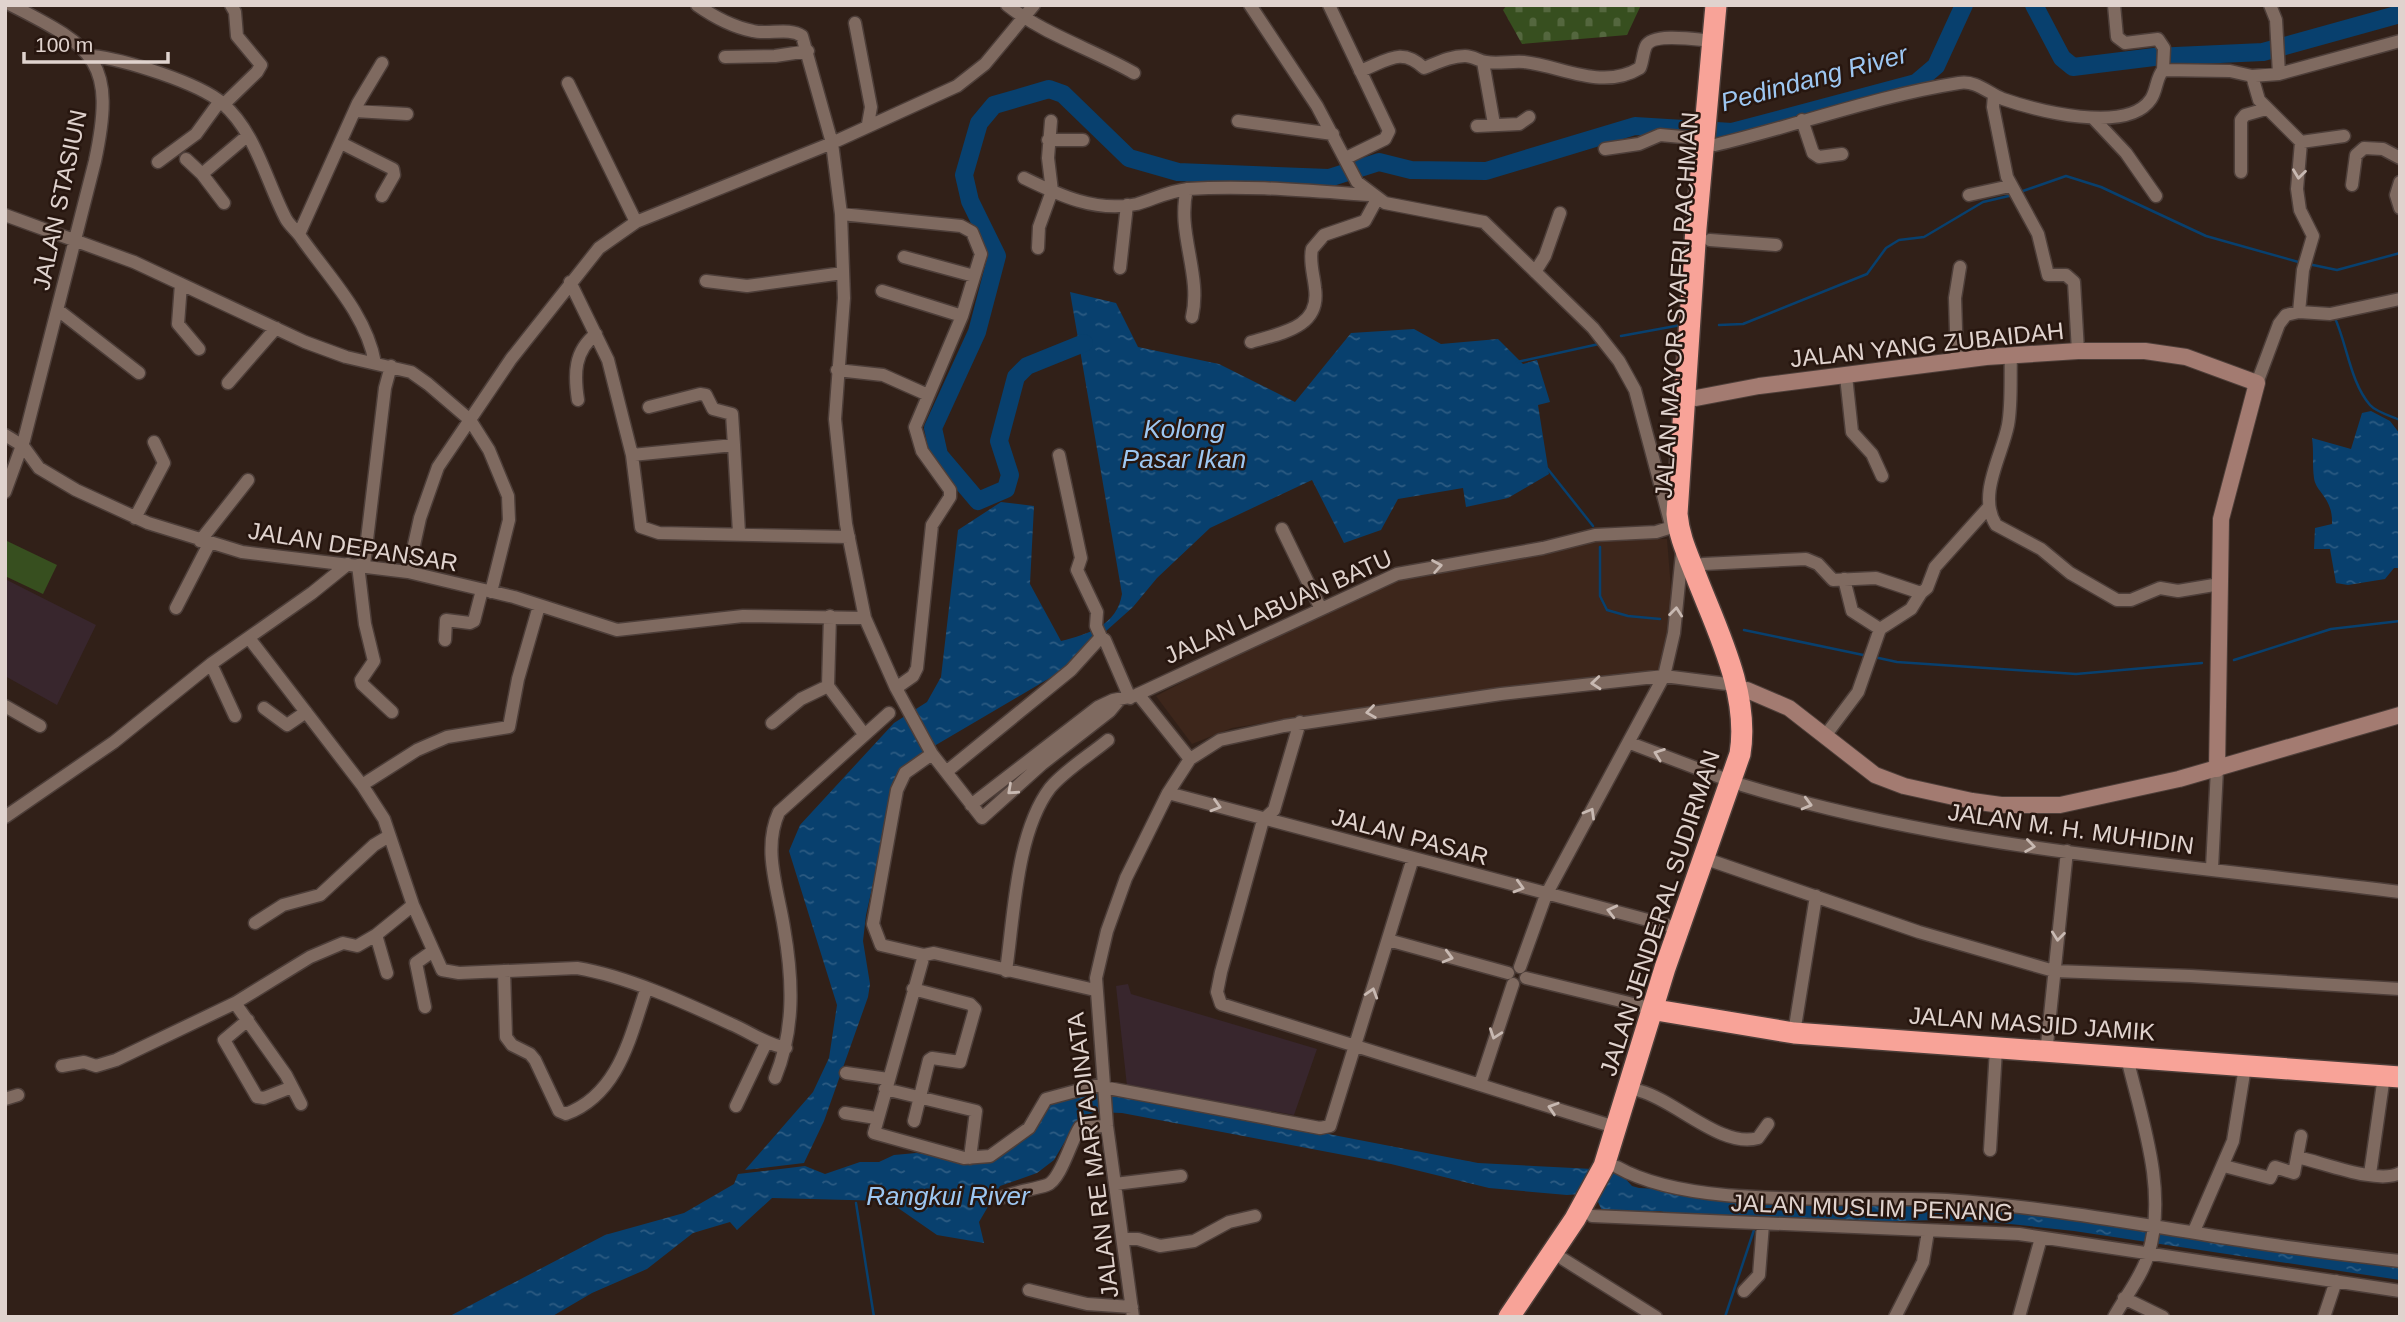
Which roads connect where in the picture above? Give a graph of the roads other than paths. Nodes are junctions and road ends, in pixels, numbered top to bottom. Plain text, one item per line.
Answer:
1 (11, 5) edge
2 (231, 5) edge
3 (697, 5) edge
4 (1007, 5) edge
5 (1034, 5) edge
6 (1250, 5) edge
7 (1329, 5) edge
8 (1716, 5) edge
9 (1728, 5) edge
10 (2114, 5) edge
11 (2272, 8) edge
12 (1023, 18) junction
13 (855, 23) dead end
14 (1713, 41) junction
15 (2400, 41) edge
16 (808, 51) junction
17 (92, 56) junction
18 (725, 57) dead end
19 (2163, 59) junction
20 (1483, 62) junction
21 (383, 63) dead end
22 (1360, 71) junction
23 (1134, 73) dead end
24 (2278, 74) junction
25 (2252, 76) junction
26 (568, 83) dead end
27 (1994, 95) junction
28 (222, 103) junction
29 (2266, 109) junction
30 (355, 111) junction
31 (407, 114) dead end
32 (1529, 117) dead end
33 (2094, 119) junction
34 (1802, 120) junction
35 (1051, 121) dead end
36 (1238, 121) dead end
37 (869, 124) junction
38 (1494, 124) junction
39 (1477, 126) dead end
40 (1333, 134) junction
41 (1710, 134) junction
42 (247, 136) junction
43 (2344, 136) dead end
44 (1048, 140) junction
45 (1083, 140) dead end
46 (2301, 142) junction
47 (341, 143) junction
48 (832, 143) junction
49 (1605, 149) dead end
50 (1842, 154) dead end
51 (2400, 158) edge
52 (186, 159) dead end
53 (1346, 159) junction
54 (158, 162) dead end
55 (2241, 172) dead end
56 (202, 174) junction
57 (1024, 178) dead end
58 (2400, 183) edge
59 (2352, 185) dead end
60 (1187, 190) junction
61 (1052, 191) junction
62 (2013, 191) junction
63 (382, 195) dead end
64 (1969, 195) dead end
65 (2155, 196) dead end
66 (1374, 197) junction
67 (224, 203) dead end
68 (1128, 205) junction
69 (2400, 208) edge
70 (1560, 213) dead end
71 (5, 215) edge
72 (841, 215) junction
73 (636, 222) junction
74 (299, 234) junction
75 (75, 240) junction
76 (1710, 240) junction
77 (1776, 244) dead end
78 (1038, 247) dead end
79 (904, 257) dead end
80 (1960, 267) dead end
81 (1120, 268) dead end
82 (1535, 272) junction
83 (843, 273) junction
84 (974, 276) junction
85 (706, 281) dead end
86 (570, 282) junction
87 (181, 284) junction
88 (882, 291) dead end
89 (2400, 299) edge
90 (58, 310) junction
91 (2300, 312) junction
92 (962, 316) junction
93 (1192, 317) dead end
94 (276, 328) junction
95 (596, 334) junction
96 (1251, 342) dead end
97 (199, 349) dead end
98 (2078, 351) junction
99 (2011, 354) junction
100 (1957, 362) junction
101 (375, 363) junction
102 (391, 366) junction
103 (837, 370) junction
104 (139, 373) dead end
105 (1846, 376) junction
106 (228, 383) dead end
107 (2257, 383) junction
108 (928, 395) junction
109 (1696, 398) junction
110 (578, 400) dead end
111 (649, 407) dead end
112 (470, 420) junction
113 (5, 435) edge
114 (154, 442) dead end
115 (734, 445) junction
116 (23, 446) junction
117 (1059, 454) dead end
118 (632, 455) junction
119 (16, 465) junction
120 (39, 468) junction
121 (1670, 475) junction
122 (1882, 476) dead end
123 (248, 480) dead end
124 (5, 492) edge
125 (1988, 508) junction
126 (135, 518) junction
127 (1282, 529) dead end
128 (739, 533) junction
129 (1678, 536) junction
130 (849, 537) junction
131 (204, 542) junction
132 (1703, 564) junction
133 (357, 565) junction
134 (408, 572) junction
135 (1844, 579) junction
136 (2220, 584) junction
137 (486, 591) junction
138 (1921, 593) junction
139 (539, 606) junction
140 (1320, 607) junction
141 (176, 608) dead end
142 (830, 615) junction
143 (865, 618) junction
144 (1880, 629) junction
145 (1099, 633) junction
146 (249, 638) junction
147 (445, 640) dead end
148 (211, 664) junction
149 (1664, 676) junction
150 (828, 685) junction
151 (896, 688) junction
152 (1741, 688) junction
153 (1135, 695) junction
154 (5, 706) edge
155 (264, 708) dead end
156 (306, 712) junction
157 (392, 712) dead end
158 (889, 713) dead end
159 (2400, 715) edge
160 (235, 716) dead end
161 (1300, 722) junction
162 (772, 723) dead end
163 (40, 726) dead end
164 (864, 734) junction
165 (1825, 736) junction
166 (1108, 740) dead end
167 (1630, 743) junction
168 (931, 753) junction
169 (1038, 759) junction
170 (1190, 759) junction
171 (2217, 769) junction
172 (946, 772) junction
173 (1737, 783) junction
174 (362, 785) junction
175 (1168, 793) junction
176 (1182, 796) junction
177 (971, 805) junction
178 (5, 817) edge
179 (1263, 820) junction
180 (389, 836) junction
181 (2067, 851) junction
182 (1413, 858) junction
183 (1712, 862) junction
184 (2212, 868) junction
185 (2400, 892) edge
186 (1546, 895) junction
187 (1816, 896) junction
188 (412, 905) junction
189 (255, 923) dead end
190 (1678, 928) junction
191 (376, 935) junction
192 (1388, 940) junction
193 (433, 951) junction
194 (924, 955) junction
195 (504, 971) junction
196 (1006, 971) junction
197 (2054, 971) junction
198 (387, 974) dead end
199 (1517, 976) junction
200 (913, 989) junction
201 (2400, 989) edge
202 (646, 990) junction
203 (1095, 990) junction
204 (235, 1003) junction
205 (425, 1006) dead end
206 (1658, 1010) junction
207 (248, 1020) junction
208 (1794, 1033) junction
209 (766, 1043) junction
210 (1356, 1045) junction
211 (786, 1048) junction
212 (1996, 1049) junction
213 (2046, 1054) junction
214 (2127, 1058) junction
215 (62, 1066) dead end
216 (2245, 1067) junction
217 (846, 1073) dead end
218 (2392, 1077) edge
219 (775, 1078) dead end
220 (886, 1084) junction
221 (1480, 1084) junction
222 (292, 1087) junction
223 (1103, 1087) junction
224 (1640, 1091) junction
225 (920, 1097) junction
226 (301, 1104) dead end
227 (736, 1106) dead end
228 (845, 1114) dead end
229 (876, 1118) junction
230 (1106, 1120) junction
231 (914, 1121) dead end
232 (1768, 1124) dead end
233 (1618, 1128) junction
234 (2301, 1136) dead end
235 (1990, 1150) dead end
236 (2297, 1157) junction
237 (970, 1158) junction
238 (2224, 1166) junction
239 (1612, 1168) junction
240 (2400, 1173) edge
241 (2370, 1174) junction
242 (1181, 1175) dead end
243 (1115, 1184) junction
244 (1003, 1197) dead end
245 (1592, 1207) junction
246 (1255, 1216) dead end
247 (1763, 1224) junction
248 (2154, 1225) junction
249 (1928, 1231) junction
250 (2194, 1231) junction
251 (2041, 1238) junction
252 (1123, 1239) junction
253 (2150, 1250) junction
254 (1563, 1259) junction
255 (2400, 1261) edge
256 (2336, 1281) junction
257 (1029, 1290) dead end
258 (1744, 1291) dead end
259 (2400, 1291) edge
260 (2124, 1298) junction
261 (1132, 1312) edge
262 (1509, 1317) edge
263 (1525, 1317) edge
264 (1656, 1317) edge
265 (1895, 1317) edge
266 (2019, 1317) edge
267 (2114, 1317) edge
268 (2162, 1317) edge
269 (2324, 1317) edge

1 - 17 street
2 - 28 street
3 - 16 street
4 - 12 street
5 - 12 street
6 - 40 street
7 - 22 street
8 - 14 highway, JALAN MAYOR SYAFRI RACHMAN
9 - 41 highway, JALAN MAYOR SYAFRI RACHMAN
10 - 19 street
11 - 24 street
12 - 23 street
12 - 37 street
13 - 37 street
14 - 20 street
14 - 41 highway, JALAN MAYOR SYAFRI RACHMAN
15 - 24 street
16 - 18 street
16 - 48 street
17 - 28 street
17 - 75 street, JALAN STASIUN
19 - 25 street
19 - 33 street
20 - 22 street
20 - 38 street
21 - 30 street
22 - 53 street
24 - 25 street
25 - 29 street
26 - 73 street
27 - 33 street
27 - 34 street
27 - 62 street
28 - 42 street
28 - 54 street
29 - 46 street
29 - 55 street
30 - 31 street
30 - 47 street
32 - 38 street
33 - 65 street
34 - 41 street
34 - 50 street
35 - 44 street
36 - 40 street
37 - 48 street
38 - 39 street
40 - 53 street
41 - 49 street
41 - 76 highway, JALAN MAYOR SYAFRI RACHMAN
41 - 121 highway, JALAN MAYOR SYAFRI RACHMAN
42 - 56 street
42 - 74 street
43 - 46 street
44 - 45 street
44 - 61 street
46 -> 91 street
47 - 63 street
47 - 74 street
48 - 72 street
48 - 73 street
51 - 59 street
52 - 56 street
53 - 66 street
56 - 67 street
57 - 61 street
58 - 69 street
60 - 66 street
60 - 68 street
60 - 93 street
61 - 68 street
61 - 78 street
62 - 64 street
62 - 98 street
66 - 82 street
66 - 96 street
68 - 81 street
70 - 82 street
71 - 75 street
72 - 83 street
72 - 84 street
73 - 86 street
74 - 101 street
75 - 87 street
75 - 90 street, JALAN STASIUN
76 - 77 street
76 - 109 highway, JALAN MAYOR SYAFRI RACHMAN
79 - 84 street
80 - 100 street
82 - 121 street
83 - 85 street
83 - 103 street
84 - 92 street
86 - 95 street
86 - 112 street
87 - 94 street
87 - 97 street
88 - 92 street
89 - 91 street
90 - 104 street
90 - 116 street, JALAN STASIUN
91 - 107 street
92 - 108 street
94 - 101 street
94 - 106 street
95 - 110 street
95 - 118 street
98 - 99 street, JALAN YANG ZUBAIDAH
98 - 107 street, JALAN YANG ZUBAIDAH
99 - 100 street, JALAN YANG ZUBAIDAH
99 - 125 street
100 - 105 street, JALAN YANG ZUBAIDAH
101 - 102 street
102 - 112 street
102 - 133 street
103 - 108 street
103 - 130 street
105 - 109 street, JALAN YANG ZUBAIDAH
105 - 122 street
107 - 136 street
108 - 151 street
109 - 132 highway, JALAN MAYOR SYAFRI RACHMAN
111 - 115 street
112 - 134 street
112 - 137 street
113 - 116 street
114 - 126 street
115 - 118 street
115 - 128 street
116 - 119 street, JALAN STASIUN
116 - 120 street, JALAN DEPANSAR
117 - 145 street
118 - 128 street
119 - 120 street
119 - 124 street, JALAN STASIUN
120 - 126 street, JALAN DEPANSAR
121 - 129 highway, JALAN MAYOR SYAFRI RACHMAN
123 - 131 street
125 - 136 street
125 - 138 street
126 - 131 street, JALAN DEPANSAR
127 - 140 street
128 - 130 street
140 -> 129 street, JALAN LABUAN BATU
149 -> 129 street
129 - 152 highway, JALAN JENDERAL SUDIRMAN
130 - 143 street
131 - 133 street, JALAN DEPANSAR
131 - 141 street
132 - 135 street
132 - 152 highway, JALAN JENDERAL SUDIRMAN
133 - 134 street, JALAN DEPANSAR
133 - 146 street
133 - 157 street
134 - 137 street, JALAN DEPANSAR
135 - 138 street
135 - 144 street
136 - 171 street
137 - 139 street, JALAN DEPANSAR
137 - 147 street
138 - 144 street
139 - 142 street, JALAN DEPANSAR
139 - 174 street
140 - 153 street, JALAN LABUAN BATU
142 - 143 street, JALAN DEPANSAR
142 - 150 street
143 - 151 street
144 - 165 street
145 - 153 street
145 - 172 street
146 - 148 street
146 - 156 street
148 - 160 street
148 - 178 street
149 - 152 street
149 -> 161 street
149 - 167 street
150 - 162 street
150 - 164 street
151 - 168 street
152 - 165 street
152 - 173 highway, JALAN JENDERAL SUDIRMAN
153 - 169 street, JALAN LABUAN BATU
153 - 170 street
154 - 163 street
155 - 156 street
156 - 174 street
158 - 164 street
159 - 171 street
161 - 170 street
161 - 179 street
164 - 211 street
165 - 171 street
166 - 196 street
173 -> 167 street, JALAN M. H. MUHIDIN
186 -> 167 street
168 - 172 street
168 - 194 street
169 - 177 street
169 -> 177 street
170 - 175 street, JALAN RE MARTADINATA
170 - 176 street
171 - 184 street
172 - 177 street
173 -> 181 street, JALAN M. H. MUHIDIN
173 - 183 highway, JALAN JENDERAL SUDIRMAN
173 - 190 highway, JALAN JENDERAL SUDIRMAN
174 - 180 street
175 - 176 street, JALAN PASAR
175 - 203 street, JALAN RE MARTADINATA
176 -> 179 street, JALAN PASAR
179 - 182 street, JALAN PASAR
179 - 210 street
180 - 188 street
180 - 189 street
181 - 184 street, JALAN M. H. MUHIDIN
181 -> 197 street
182 -> 186 street, JALAN PASAR
182 - 192 street
183 - 187 street
183 - 206 highway, JALAN JENDERAL SUDIRMAN
184 - 185 street, JALAN M. H. MUHIDIN
190 -> 186 street, JALAN PASAR
186 - 199 street
187 - 197 street
187 - 208 street
188 - 191 street
188 - 193 street
190 - 206 highway, JALAN JENDERAL SUDIRMAN
191 - 198 street
191 - 204 street
192 -> 199 street
210 -> 192 street
193 - 195 street
193 - 205 street
194 - 196 street
194 - 200 street
195 - 202 street
195 - 202 street
196 - 203 street
197 - 201 street
197 - 213 street
199 - 206 street
199 -> 221 street
200 - 220 street
200 - 225 street
202 - 209 street
203 - 223 street, JALAN RE MARTADINATA
204 - 207 street
204 - 215 street
206 - 208 highway, JALAN MASJID JAMIK
206 - 224 highway, JALAN JENDERAL SUDIRMAN
206 - 233 highway, JALAN JENDERAL SUDIRMAN
207 - 222 street
207 - 222 street
208 - 212 highway, JALAN MASJID JAMIK
209 - 211 street
209 - 227 street
210 - 221 street
210 - 223 street
211 - 219 street
212 - 213 highway, JALAN MASJID JAMIK
212 - 235 street
213 - 214 highway, JALAN MASJID JAMIK
214 - 216 highway, JALAN MASJID JAMIK
214 - 248 street
216 - 218 highway, JALAN MASJID JAMIK
216 - 238 street
217 - 220 street
218 - 241 street
220 - 225 street
220 - 229 street
233 -> 221 street
222 - 226 street
223 - 230 street, JALAN RE MARTADINATA
223 - 237 street
224 - 232 street
224 - 239 highway, JALAN JENDERAL SUDIRMAN
225 - 231 street
225 - 237 street
228 - 229 street
229 - 237 street
230 - 243 street, JALAN RE MARTADINATA
230 - 244 street
233 - 239 highway, JALAN JENDERAL SUDIRMAN
234 - 236 street
236 - 238 street
236 - 241 street
238 - 250 street
239 - 245 highway, JALAN JENDERAL SUDIRMAN
239 - 248 street
240 - 241 street
242 - 243 street
243 - 252 street, JALAN RE MARTADINATA
245 - 247 street, JALAN MUSLIM PENANG
245 - 254 highway, JALAN JENDERAL SUDIRMAN
245 - 262 highway, JALAN JENDERAL SUDIRMAN
246 - 252 street
247 - 249 street, JALAN MUSLIM PENANG
247 - 258 street
248 - 250 street
248 - 253 street
249 - 251 street, JALAN MUSLIM PENANG
249 - 265 street
250 - 255 street
251 - 253 street, JALAN MUSLIM PENANG
251 - 266 street
252 - 261 street, JALAN RE MARTADINATA
253 - 256 street, JALAN MUSLIM PENANG
253 - 260 street
254 - 263 highway, JALAN JENDERAL SUDIRMAN
254 - 264 street
256 - 259 street, JALAN MUSLIM PENANG
256 - 269 street
257 - 261 street
260 - 267 street
260 - 268 street

